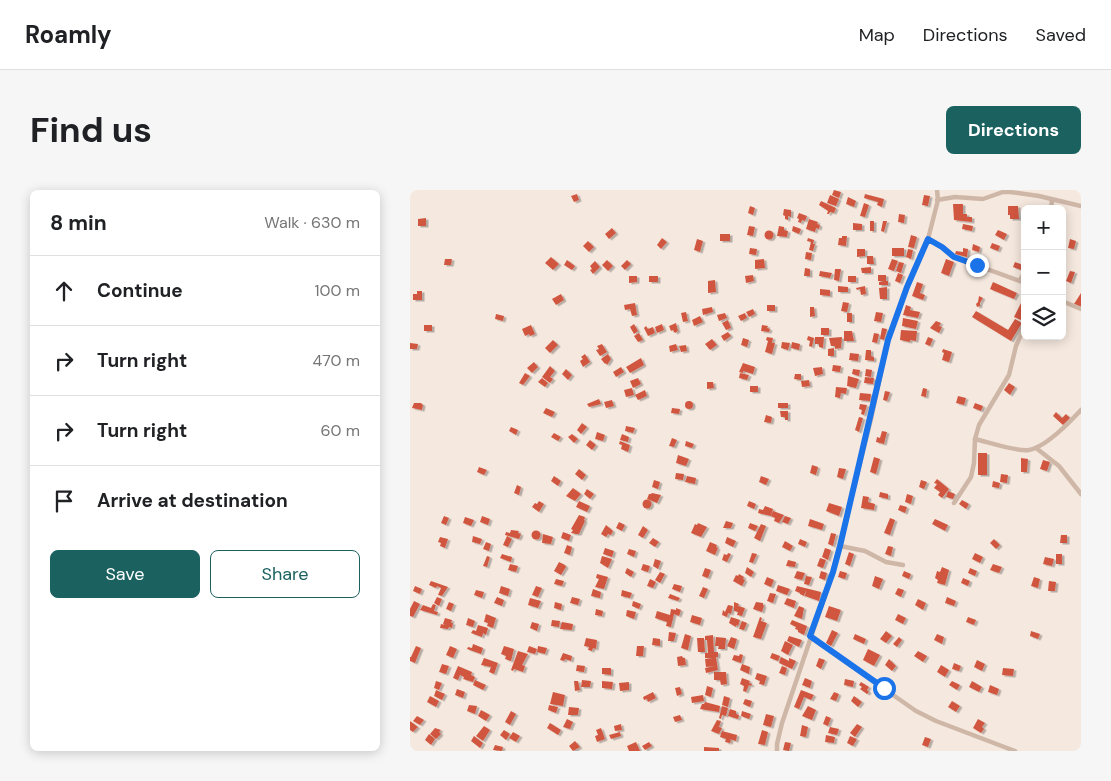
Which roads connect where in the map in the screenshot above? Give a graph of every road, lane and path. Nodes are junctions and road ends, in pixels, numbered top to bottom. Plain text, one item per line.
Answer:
1 (937, 190) edge
2 (937, 200) junction
3 (1052, 200) junction
4 (1051, 205) edge
5 (1081, 206) edge
6 (928, 239) junction
7 (1021, 281) edge
8 (1066, 303) edge
9 (1081, 309) edge
10 (1021, 334) edge
11 (1081, 410) edge
12 (975, 439) junction
13 (1036, 448) junction
14 (1081, 494) edge
15 (954, 503) dead end
16 (840, 546) junction
17 (903, 565) dead end
18 (810, 636) junction
19 (777, 751) edge
20 (1015, 751) edge

1 - 2 street
2 - 3 street
2 - 6 street
3 - 4 street
3 - 5 street
6 - 7 street
6 - 16 street
8 - 9 street
10 - 12 street
11 - 13 street
12 - 13 street
12 - 15 street
13 - 14 street
16 - 17 street
16 - 18 street
18 - 19 street
18 - 20 street

